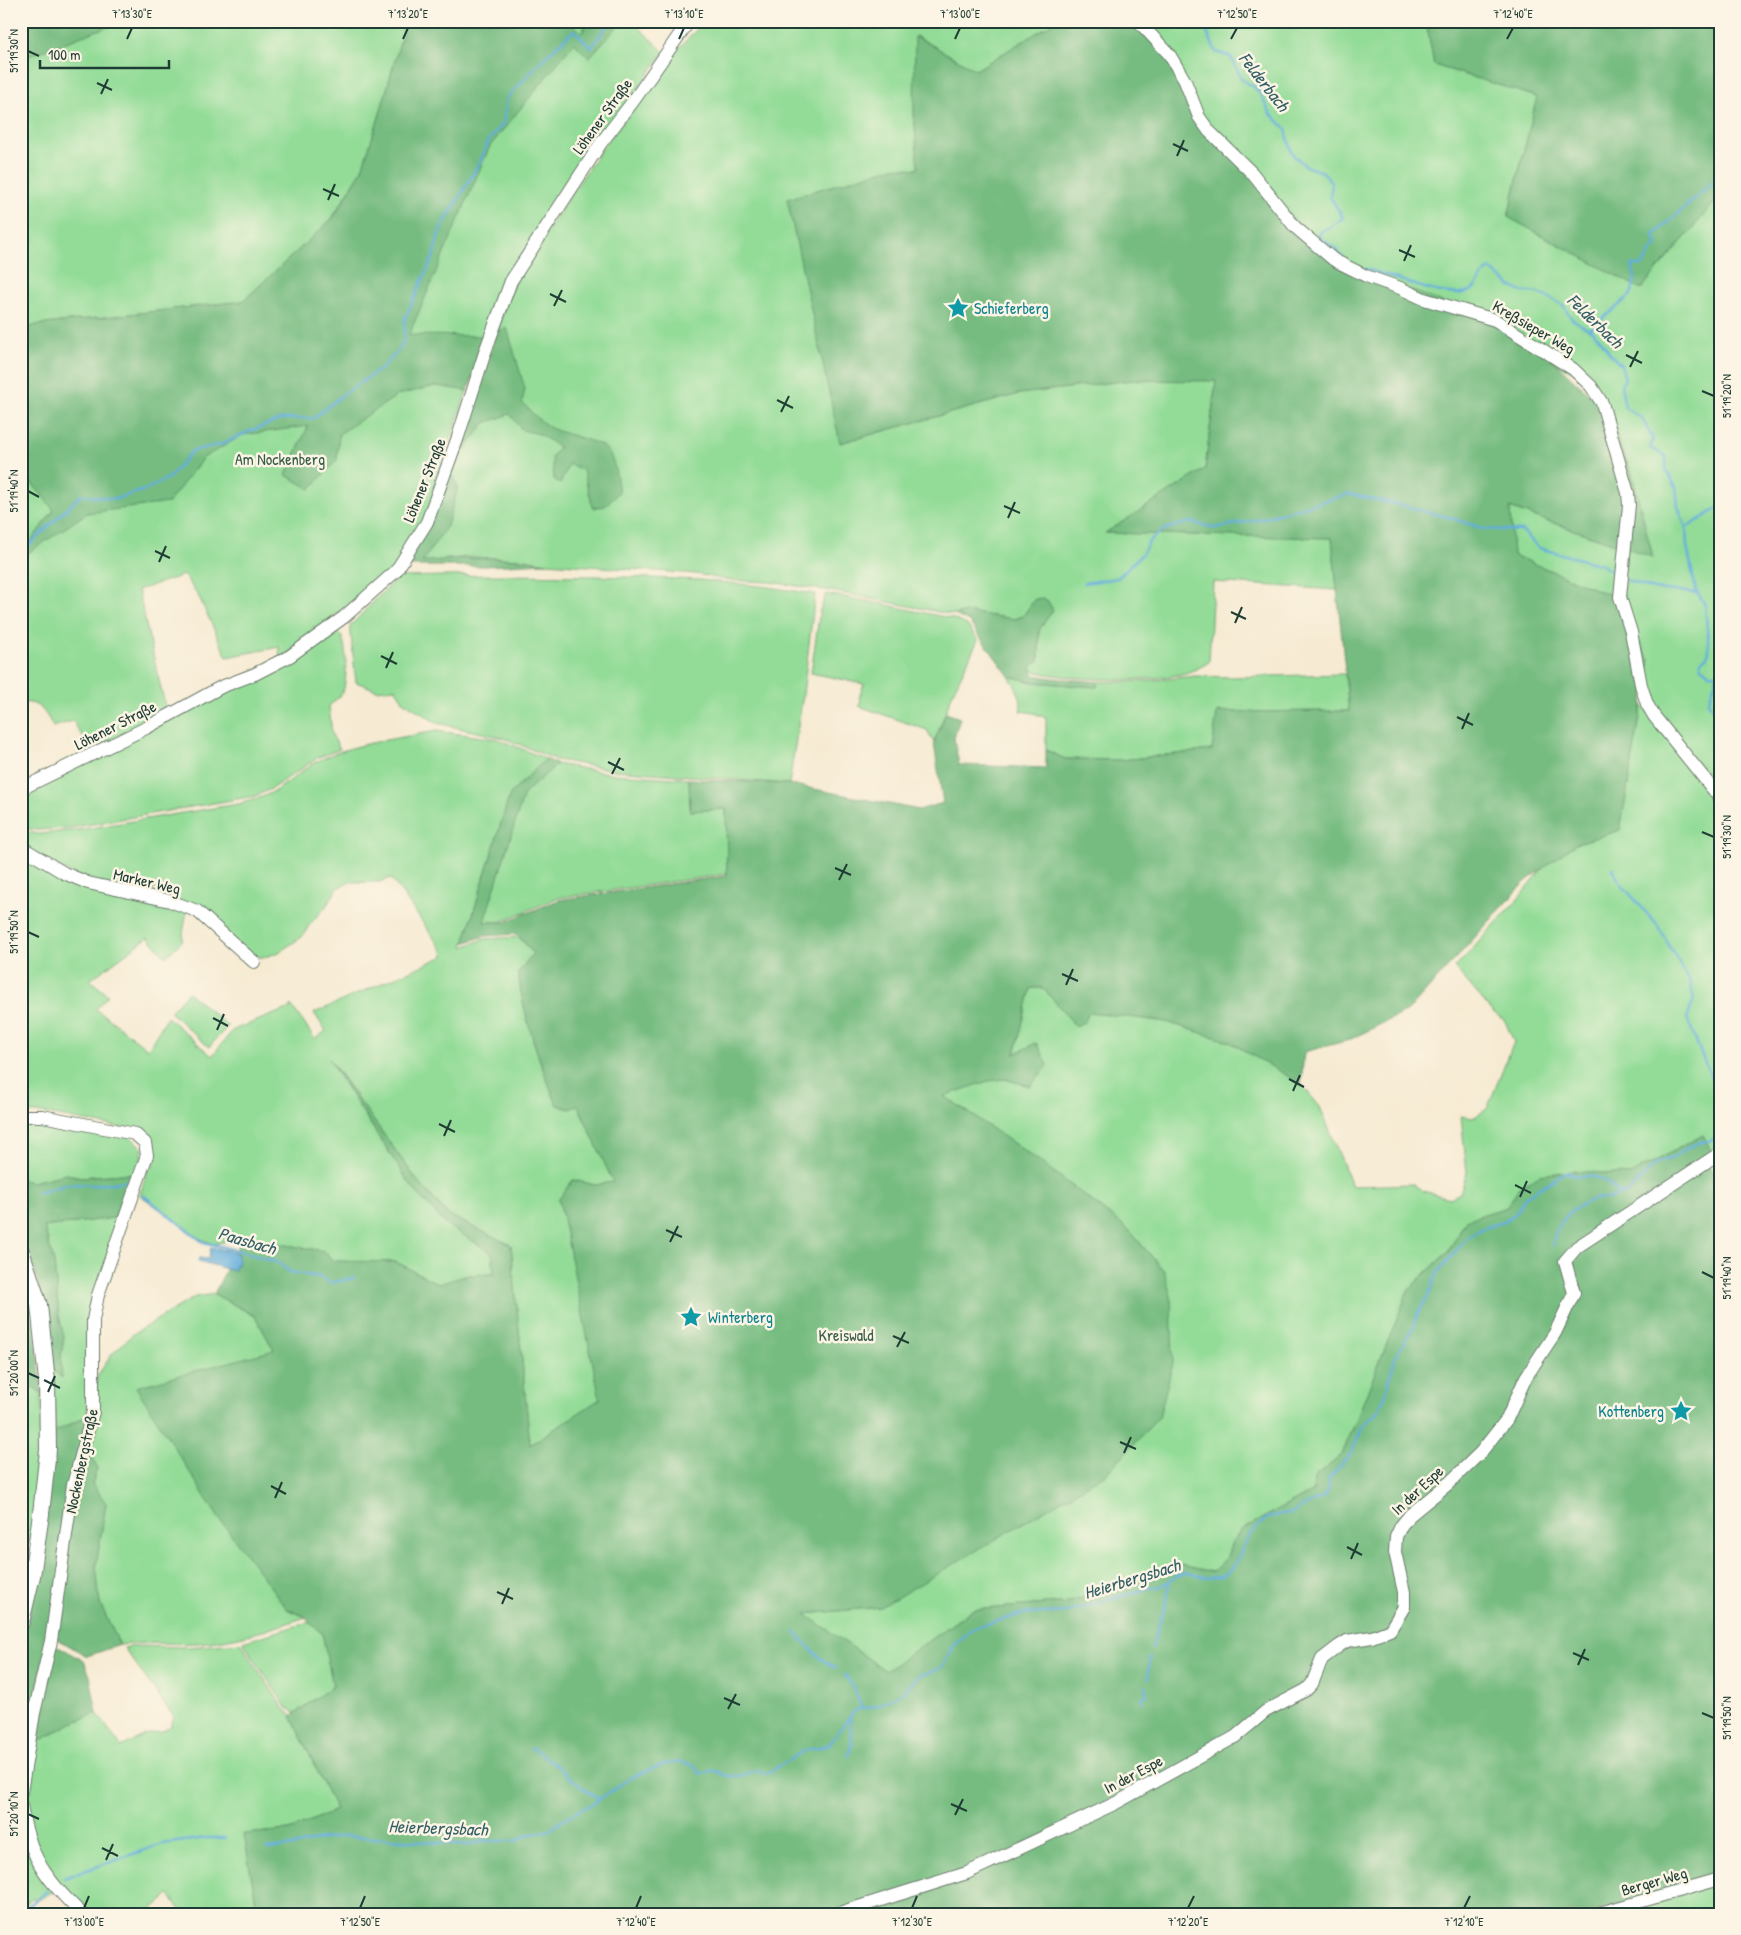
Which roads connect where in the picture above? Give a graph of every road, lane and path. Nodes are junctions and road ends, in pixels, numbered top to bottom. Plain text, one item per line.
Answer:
1 (688, 21) edge
2 (1138, 21) edge
3 (21, 789) edge
4 (1720, 798) edge
5 (21, 847) edge
6 (254, 962) dead end
7 (21, 1116) edge
8 (1720, 1153) edge
9 (21, 1251) edge
10 (21, 1622) edge
11 (21, 1792) edge
12 (21, 1805) edge
13 (1720, 1879) edge
14 (82, 1914) edge
15 (836, 1914) edge
16 (1596, 1914) edge

1 - 3 street, Löhener Straße
2 - 4 street, Kreßsieper Weg
5 - 6 street, Marker Weg
7 - 11 street, Nockenbergstraße
8 - 15 street, In der Espe
9 - 10 main road, Nockenbergstraße
12 - 14 street
13 - 16 street, Berger Weg

